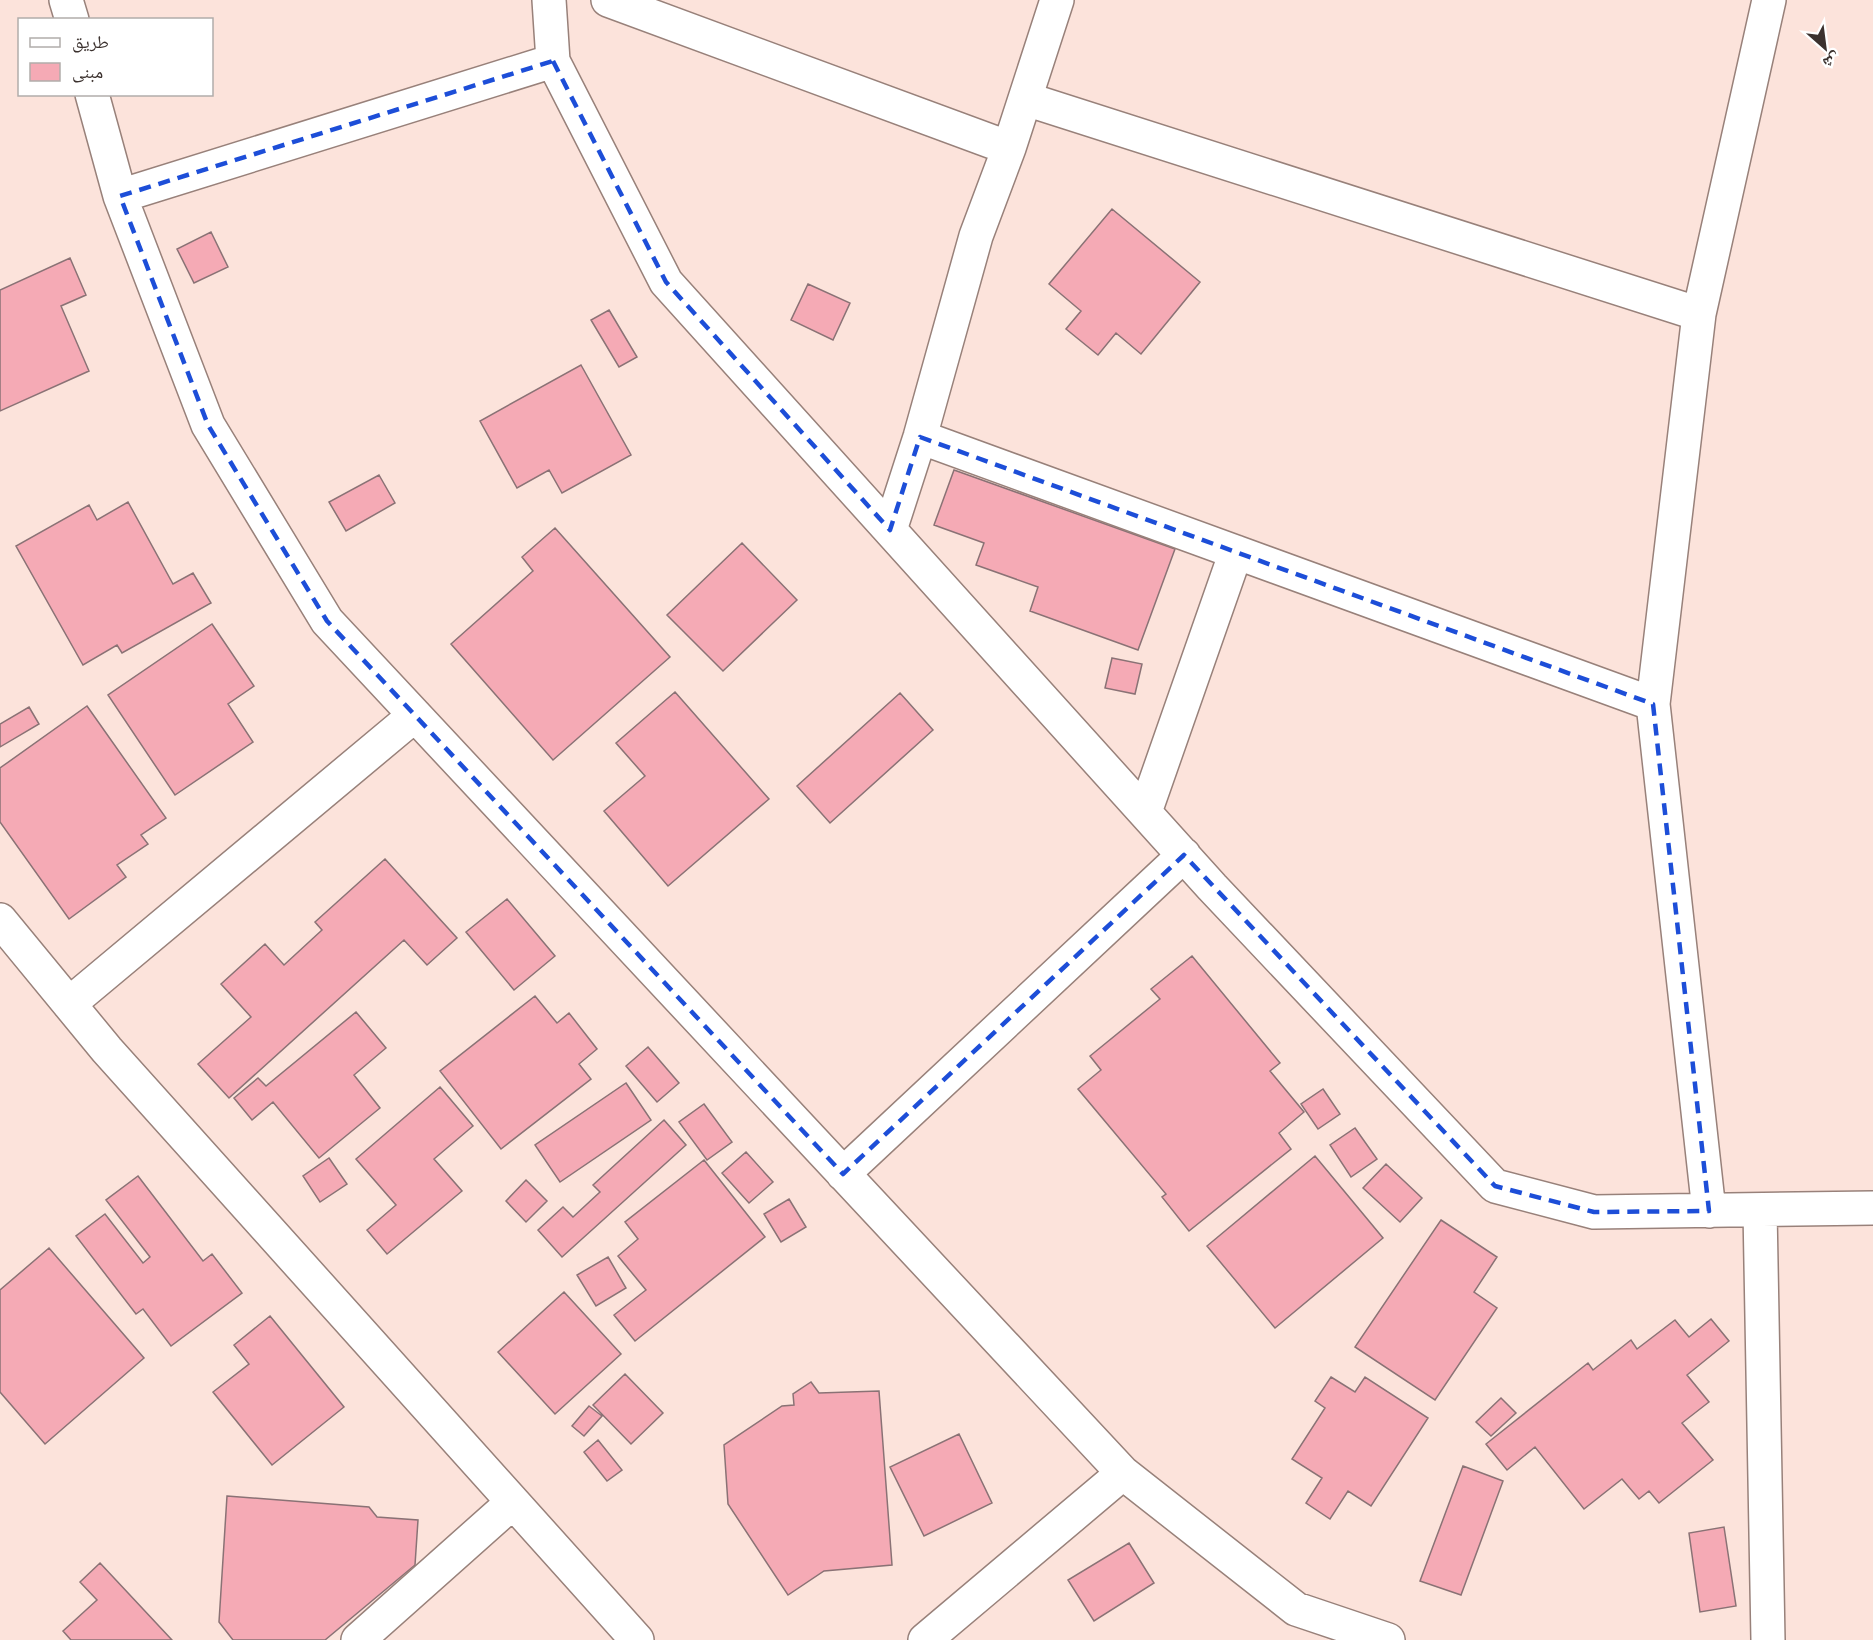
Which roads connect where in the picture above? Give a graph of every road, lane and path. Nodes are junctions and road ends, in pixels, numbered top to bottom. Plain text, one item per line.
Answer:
1 (66, 0) edge
2 (549, 0) edge
3 (608, 0) edge
4 (1057, 0) edge
5 (1769, 0) edge
6 (71, 18) edge
7 (554, 61) junction
8 (93, 96) edge
9 (1026, 99) junction
10 (1009, 148) junction
11 (120, 196) junction
12 (1699, 314) junction
13 (920, 437) junction
14 (890, 530) junction
15 (1236, 552) junction
16 (1653, 704) junction
17 (415, 715) junction
18 (1145, 812) junction
19 (1184, 855) junction
20 (0, 920) edge
21 (69, 1004) junction
22 (843, 1174) junction
23 (1873, 1208) edge
24 (1760, 1209) junction
25 (1709, 1210) junction
26 (1123, 1473) junction
27 (513, 1502) junction
28 (358, 1640) edge
29 (637, 1640) edge
30 (925, 1640) edge
31 (1388, 1640) edge
32 (1768, 1640) edge

1 - 6 street
2 - 7 street
3 - 10 street
4 - 9 street
5 - 12 street
7 - 11 street
7 - 14 street
8 - 11 street
9 - 10 street
9 - 12 street
10 - 13 street
11 - 17 street
12 - 16 street
13 - 14 street
13 - 15 street
14 - 18 street
15 - 16 street
15 - 18 street
16 - 25 street
17 - 21 street
17 - 22 street
18 - 19 street
19 - 22 street
19 - 25 street
20 - 21 street
21 - 27 street
22 - 26 street
23 - 24 street
24 - 25 street
24 - 32 street
26 - 30 street
26 - 31 street
27 - 28 street
27 - 29 street

